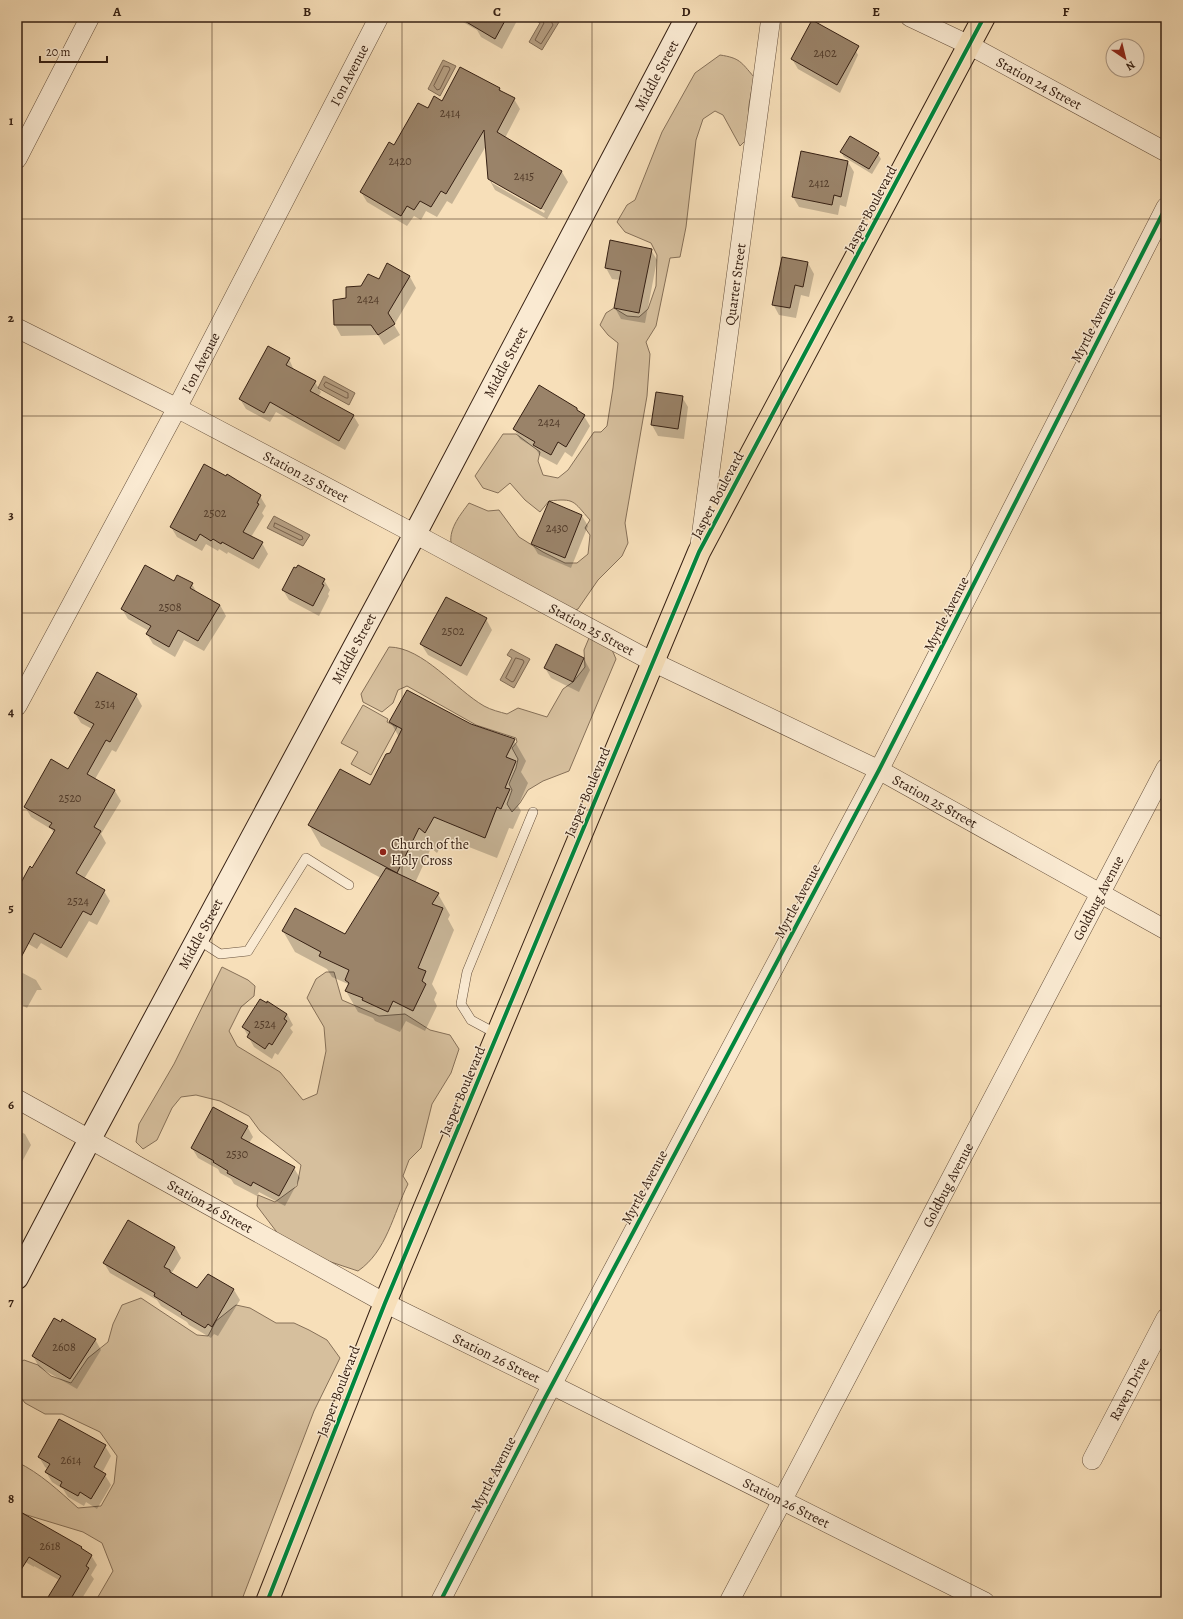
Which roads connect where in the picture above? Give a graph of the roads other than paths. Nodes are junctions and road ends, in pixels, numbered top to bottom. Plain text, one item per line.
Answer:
1 (90, 17) edge
2 (379, 17) edge
3 (687, 17) edge
4 (771, 17) edge
5 (910, 17) edge
6 (984, 17) edge
7 (969, 45) junction
8 (1166, 152) edge
9 (17, 159) edge
10 (1166, 207) edge
11 (17, 328) edge
12 (177, 408) junction
13 (415, 534) junction
14 (699, 552) junction
15 (653, 662) junction
16 (17, 706) edge
17 (1166, 768) edge
18 (879, 770) junction
19 (533, 812) dead end
20 (349, 885) dead end
21 (1101, 893) junction
22 (1166, 930) edge
23 (197, 939) junction
24 (497, 1034) junction
25 (17, 1100) edge
26 (90, 1139) junction
27 (17, 1278) edge
28 (385, 1303) junction
29 (1166, 1318) edge
30 (552, 1384) junction
31 (1092, 1460) dead end
32 (783, 1501) junction
33 (267, 1602) edge
34 (440, 1602) edge
35 (729, 1602) edge
36 (985, 1602) edge

1 - 9 street
2 - 12 street, I'on Avenue
3 - 13 street, Middle Street
4 - 14 street, Quarter Street
5 - 7 street, Station 24 Street
6 - 7 main road, Jasper Boulevard
7 - 8 street, Station 24 Street
7 - 14 main road, Jasper Boulevard
10 - 18 street, Myrtle Avenue
11 - 12 street, Station 25 Street
12 - 13 street, Station 25 Street
12 - 16 street, I'on Avenue
13 - 15 street, Station 25 Street
13 - 23 street, Middle Street
14 - 15 main road, Jasper Boulevard
15 - 18 street, Station 25 Street
15 - 24 main road, Jasper Boulevard
17 - 21 street, Goldbug Avenue
18 - 21 street, Station 25 Street
18 - 30 street, Myrtle Avenue
19 - 24 lane
20 - 23 lane
21 - 22 street, Station 25 Street
21 - 32 street, Goldbug Avenue
23 - 26 street, Middle Street
24 - 28 main road, Jasper Boulevard
25 - 26 street, Station 26 Street
26 - 27 street, Middle Street
26 - 28 street, Station 26 Street
28 - 30 street, Station 26 Street
28 - 33 main road, Jasper Boulevard
29 - 31 street, Raven Drive
30 - 32 street, Station 26 Street
30 - 34 street, Myrtle Avenue
32 - 35 street, Goldbug Avenue
32 - 36 street, Station 26 Street

